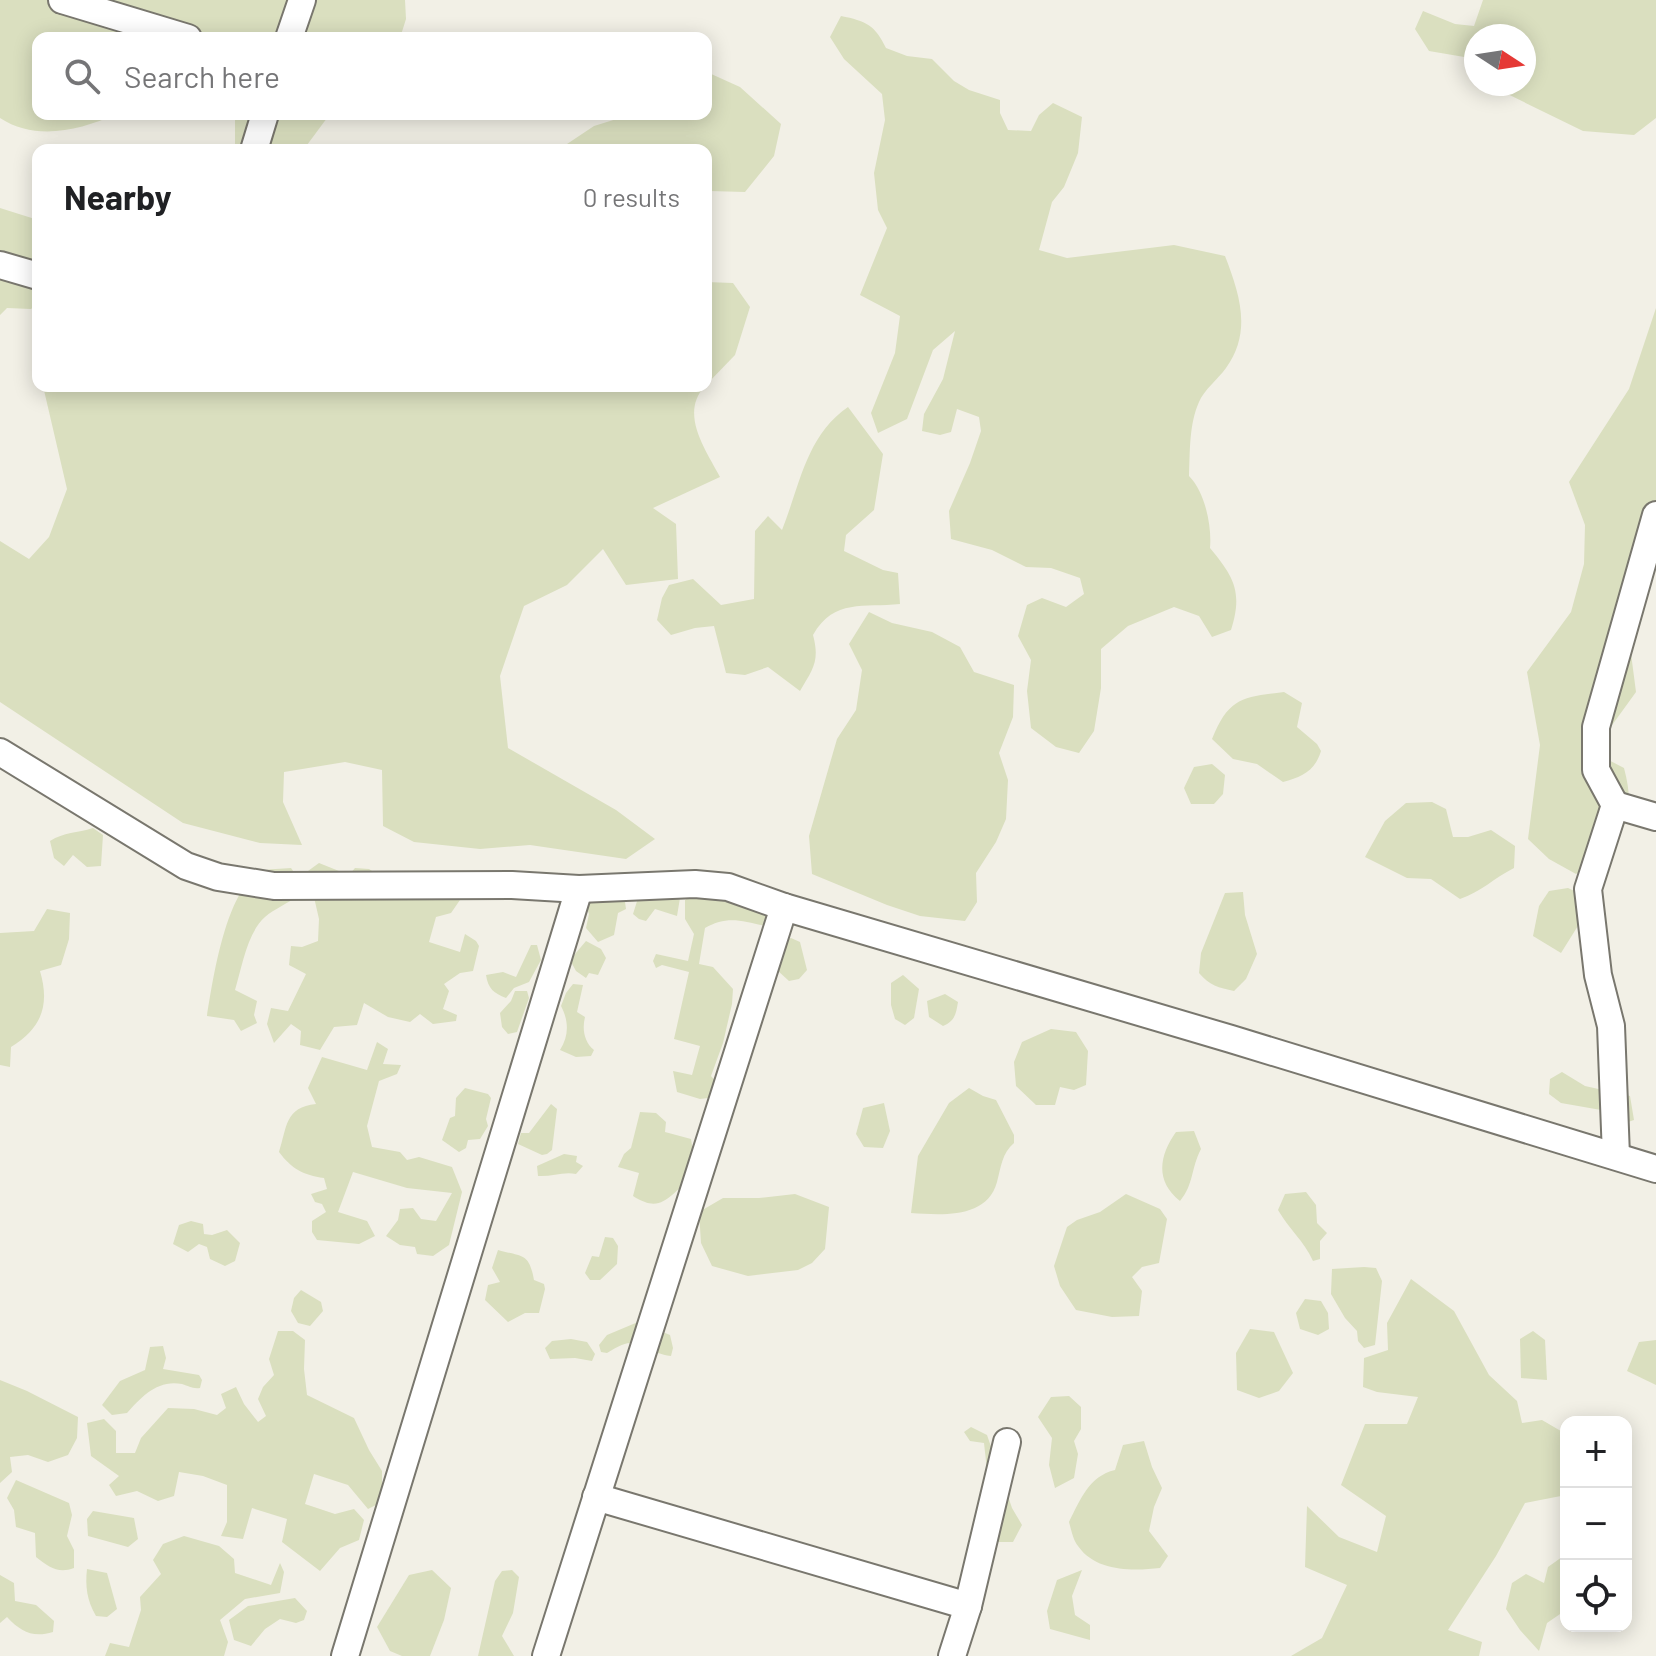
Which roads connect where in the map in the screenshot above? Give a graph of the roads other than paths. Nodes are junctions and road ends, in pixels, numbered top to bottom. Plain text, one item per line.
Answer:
1 (62, 0) edge
2 (302, 0) edge
3 (168, 32) edge
4 (291, 32) edge
5 (263, 120) edge
6 (256, 144) edge
7 (0, 265) edge
8 (32, 274) edge
9 (1656, 515) edge
10 (1650, 553) edge
11 (0, 752) edge
12 (1615, 805) junction
13 (1656, 817) edge
14 (579, 889) junction
15 (784, 907) junction
16 (1616, 1156) junction
17 (1656, 1169) edge
18 (1007, 1442) dead end
19 (596, 1497) junction
20 (968, 1606) junction
21 (345, 1656) edge
22 (546, 1656) edge
23 (952, 1656) edge

1 - 3 street
2 - 4 street
5 - 6 street
7 - 8 street
9 - 10 street
10 - 12 street
11 - 14 street
12 - 13 street
12 - 16 street
14 - 15 street
14 - 21 street
15 - 16 street
15 - 19 street
16 - 17 street
18 - 20 street
19 - 20 street
19 - 22 street
20 - 23 street

